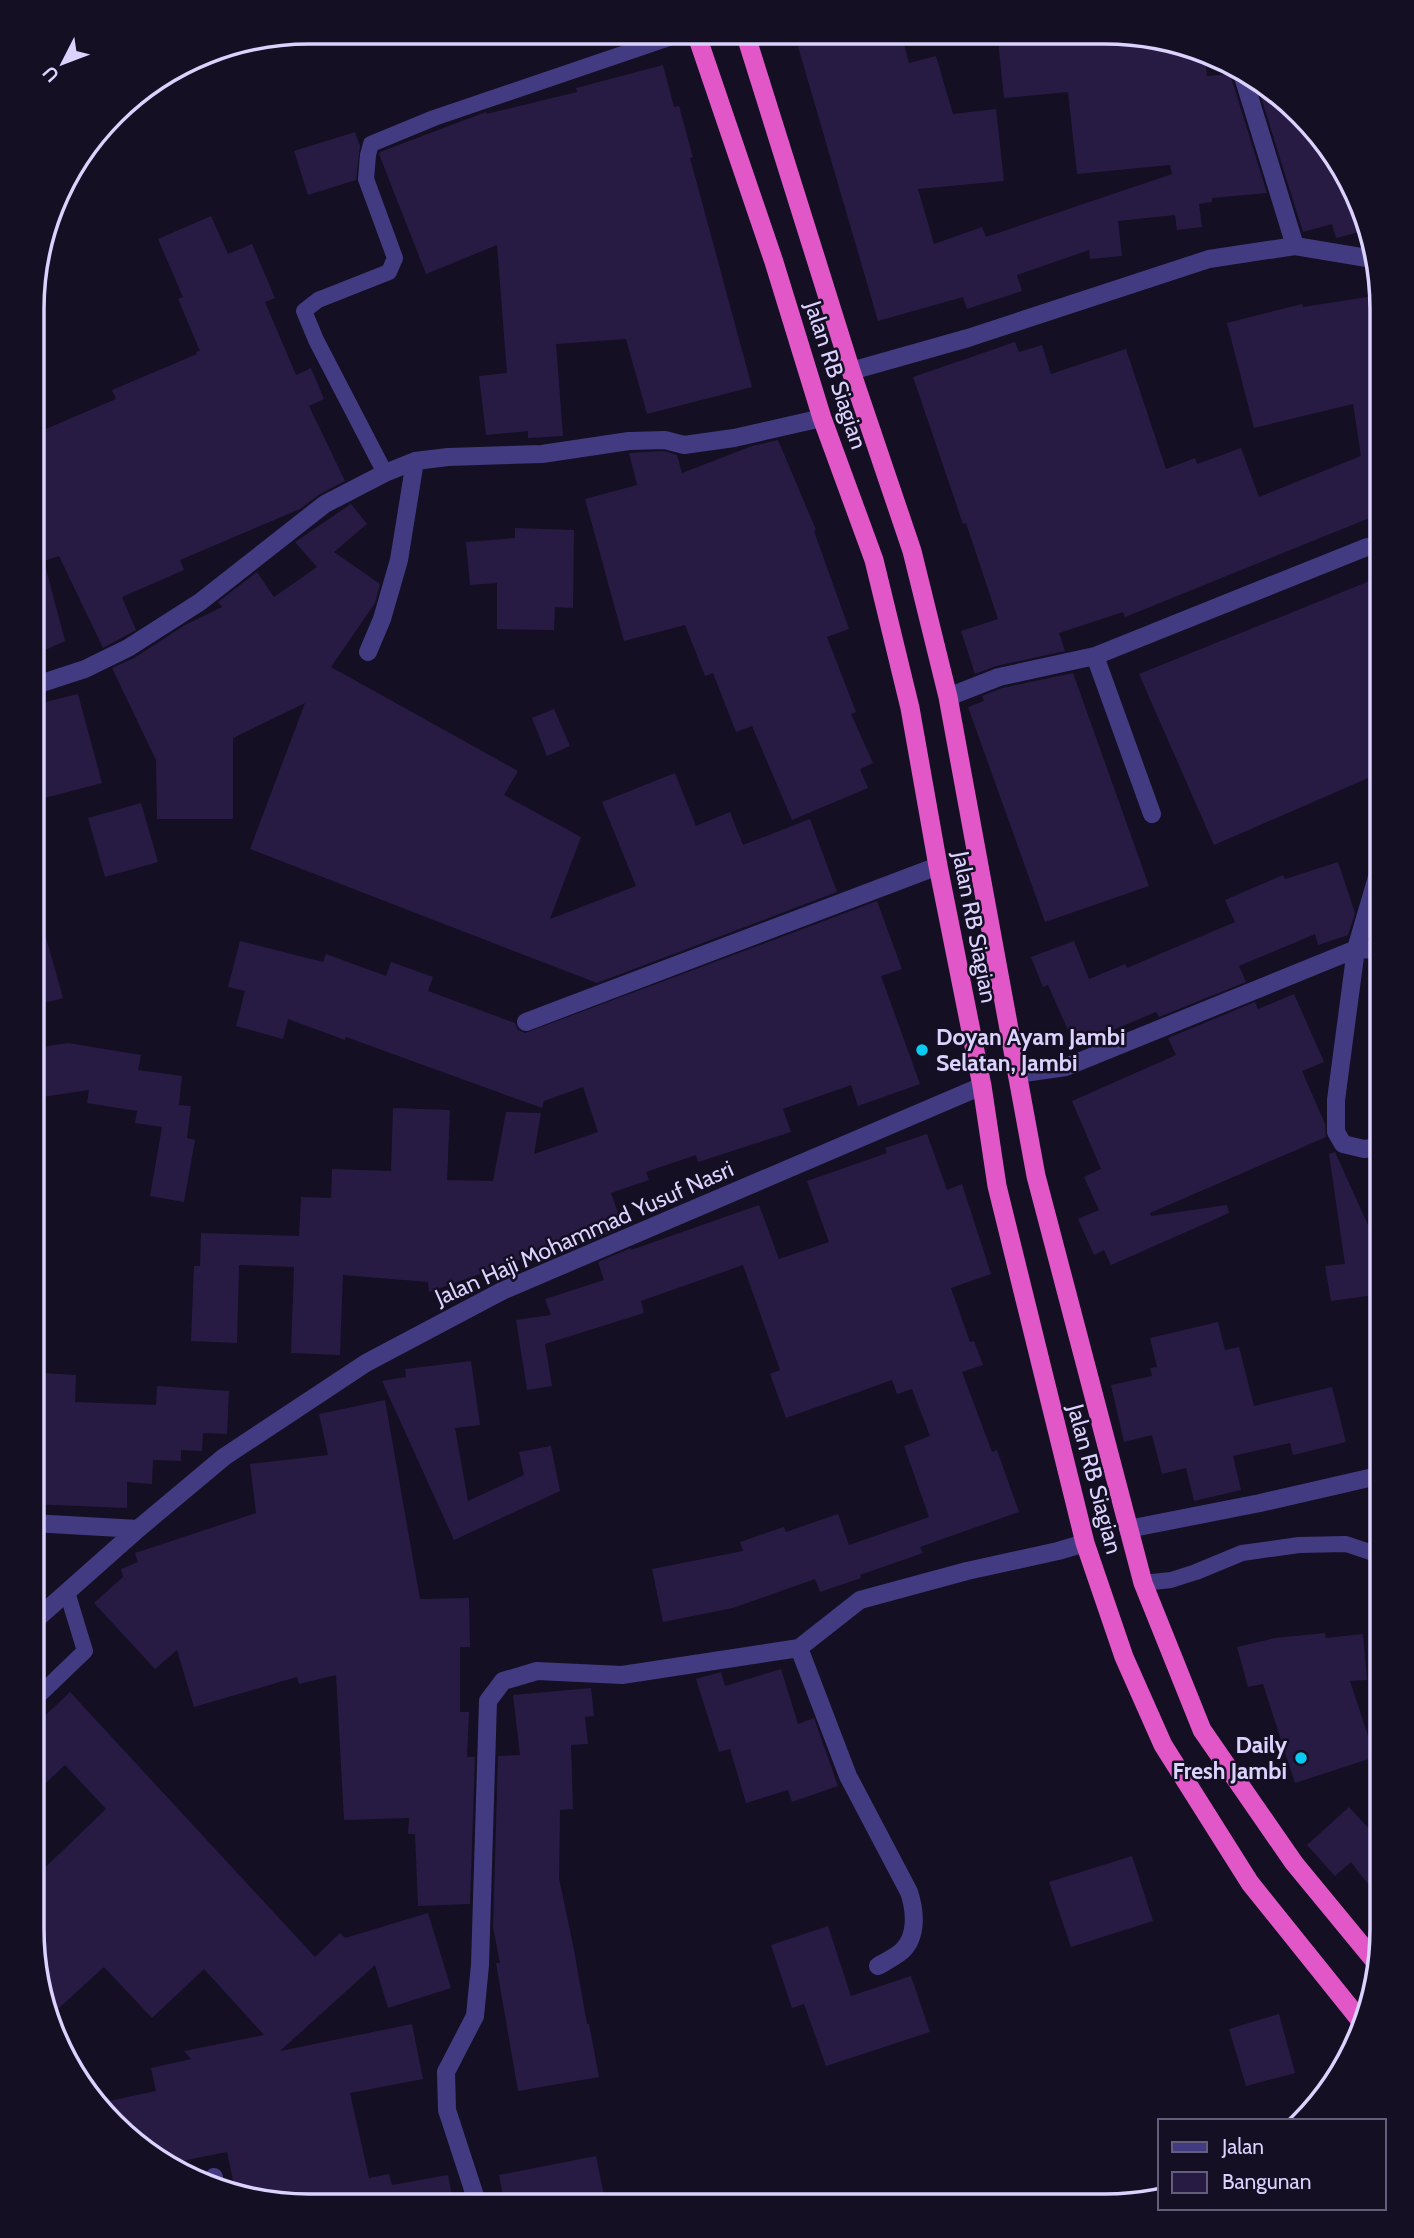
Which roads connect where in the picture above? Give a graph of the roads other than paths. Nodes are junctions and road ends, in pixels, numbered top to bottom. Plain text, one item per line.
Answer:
1 (652, 44) edge
2 (700, 44) edge
3 (748, 44) edge
4 (1245, 84) edge
5 (1295, 246) junction
6 (1365, 258) edge
7 (851, 371) junction
8 (822, 418) junction
9 (415, 461) junction
10 (385, 473) junction
11 (1367, 547) dead end
12 (368, 652) dead end
13 (1095, 656) junction
14 (44, 682) edge
15 (948, 697) junction
16 (1152, 814) dead end
17 (938, 866) junction
18 (1370, 901) edge
19 (1356, 949) junction
20 (1370, 950) edge
21 (526, 1022) dead end
22 (1017, 1074) junction
23 (982, 1086) junction
24 (1370, 1148) edge
25 (1370, 1478) edge
26 (44, 1524) edge
27 (1128, 1528) junction
28 (138, 1529) junction
29 (1084, 1543) junction
30 (1370, 1552) edge
31 (1143, 1583) junction
32 (67, 1592) junction
33 (44, 1612) edge
34 (799, 1648) junction
35 (44, 1690) edge
36 (1369, 1954) edge
37 (878, 1966) dead end
38 (1356, 2015) edge
39 (474, 2194) edge

1 - 10 lane
2 - 8 highway, Jalan RB Siagian
3 - 7 highway, Jalan RB Siagian
4 - 5 street
5 - 6 street
5 - 7 street
7 - 15 highway, Jalan RB Siagian
8 - 9 street
8 - 17 highway, Jalan RB Siagian
9 - 10 street
9 - 12 street
10 - 14 street
11 - 13 street
13 - 15 street
13 - 16 street
15 - 22 highway, Jalan RB Siagian
17 - 21 street
17 - 23 highway, Jalan RB Siagian
18 - 19 street
19 - 20 street
19 - 22 street
19 - 24 street
22 - 27 highway, Jalan RB Siagian
23 - 28 street, Jalan Haji Mohammad Yusuf Nasri
23 - 29 highway, Jalan RB Siagian
25 - 27 street
26 - 28 street
27 - 31 highway, Jalan RB Siagian
28 - 32 street, Jalan Haji Mohammad Yusuf Nasri
29 - 34 street
29 - 38 highway, Jalan RB Siagian
30 - 31 lane
31 - 36 highway, Jalan RB Siagian
32 - 33 street, Jalan Haji Mohammad Yusuf Nasri
32 - 35 lane
34 - 37 street
34 - 39 street

